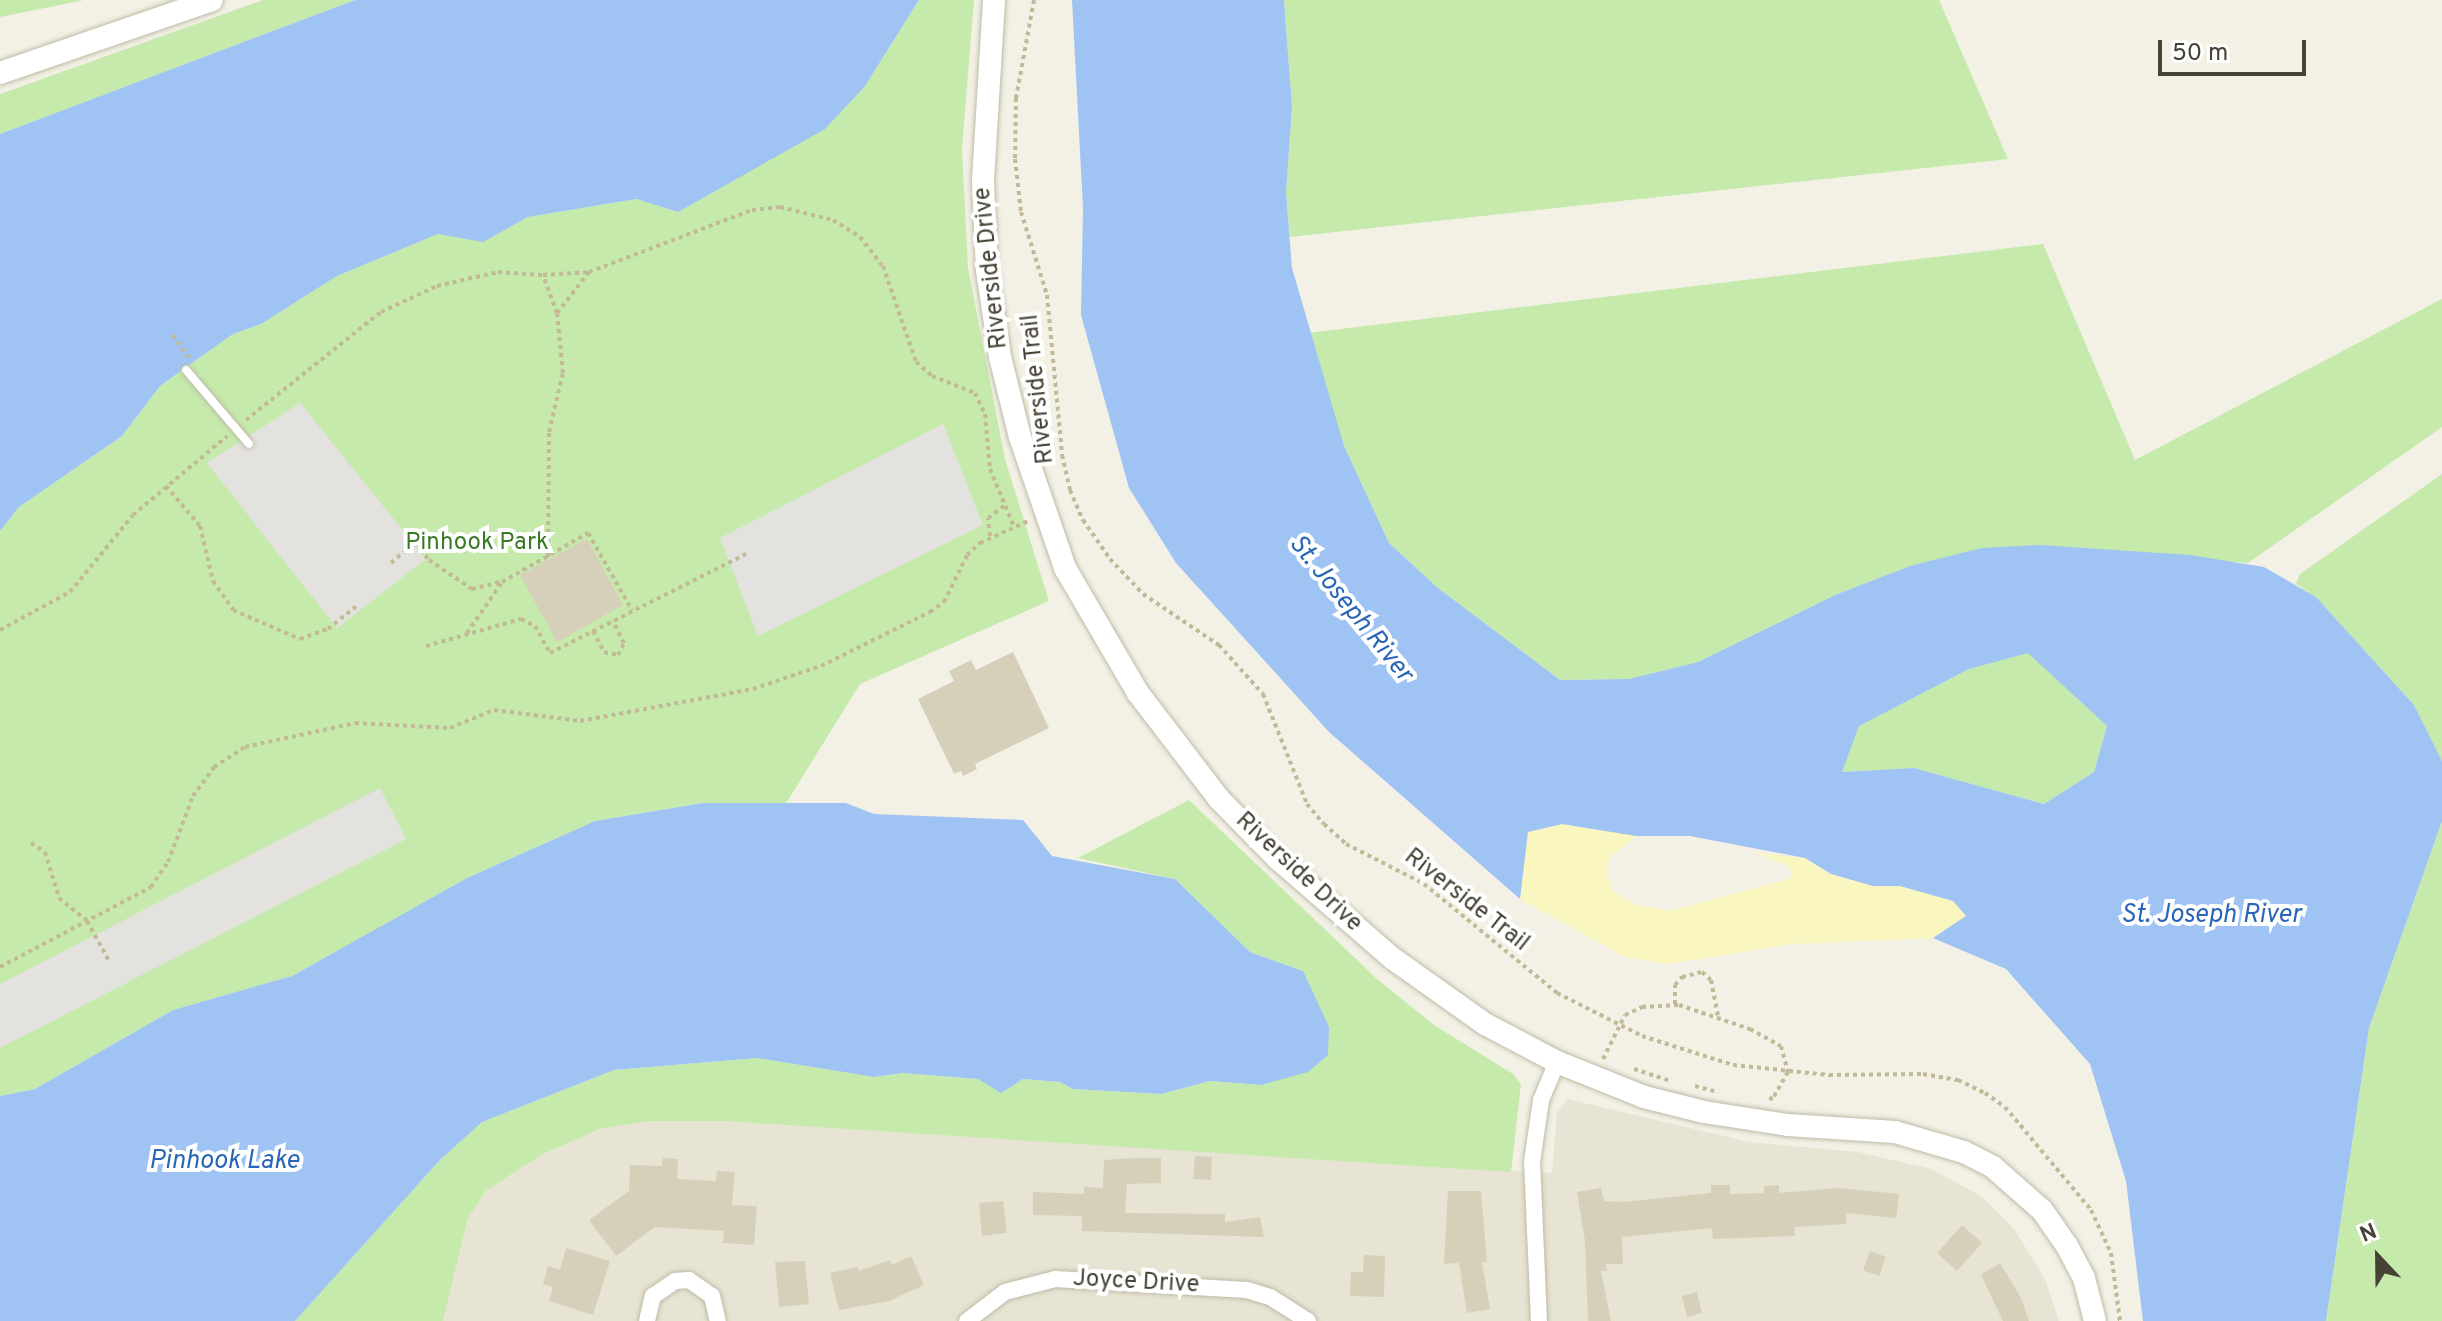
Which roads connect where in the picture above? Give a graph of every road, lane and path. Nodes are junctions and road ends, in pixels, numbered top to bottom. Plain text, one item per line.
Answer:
1 (212, 0) edge
2 (994, 0) edge
3 (1034, 0) edge
4 (0, 73) edge
5 (589, 272) junction
6 (543, 275) junction
7 (557, 313) junction
8 (186, 370) dead end
9 (235, 429) junction
10 (249, 444) dead end
11 (165, 486) junction
12 (1075, 502) junction
13 (1005, 505) junction
14 (1046, 514) junction
15 (1014, 527) junction
16 (990, 536) junction
17 (746, 554) dead end
18 (548, 557) junction
19 (391, 563) dead end
20 (502, 582) junction
21 (358, 605) dead end
22 (632, 610) junction
23 (613, 620) junction
24 (0, 630) edge
25 (593, 631) junction
26 (466, 634) junction
27 (426, 646) dead end
28 (31, 843) dead end
29 (87, 921) junction
30 (109, 961) dead end
31 (0, 967) edge
32 (1675, 1004) junction
33 (1718, 1016) junction
34 (1616, 1024) junction
35 (1603, 1059) junction
36 (1557, 1062) junction
37 (1618, 1064) dead end
38 (1600, 1067) dead end
39 (1632, 1068) dead end
40 (1788, 1072) junction
41 (1676, 1082) dead end
42 (1688, 1085) dead end
43 (1723, 1093) dead end
44 (1753, 1098) dead end
45 (647, 1321) edge
46 (718, 1321) edge
47 (967, 1321) edge
48 (1308, 1321) edge
49 (1539, 1321) edge
50 (2095, 1321) edge
51 (2120, 1321) edge

1 - 4 street
2 - 14 street, Riverside Drive
3 - 12 path, Riverside Trail
5 - 6 path
5 - 7 path
5 - 13 path
6 - 7 path
6 - 9 path
7 - 18 path
8 - 9 lane
9 - 10 lane
9 - 11 path
11 - 21 path
11 - 24 path
12 - 14 path
12 - 34 path, Riverside Trail
13 - 15 path
13 - 16 path
14 - 15 path
14 - 36 street, Riverside Drive
15 - 16 path
16 - 29 path
17 - 22 path
18 - 20 path
18 - 22 path
19 - 20 path
20 - 26 path
22 - 23 path
23 - 25 path
23 - 25 path
25 - 26 path
26 - 27 path
28 - 29 path
29 - 30 path
29 - 31 path
32 - 33 path
32 - 33 path
32 - 34 path
33 - 40 path
34 - 35 path
34 - 40 path, Riverside Trail
35 - 37 path
35 - 38 path
36 - 49 street
36 - 50 street, Riverside Drive
39 - 41 path
40 - 44 path
40 - 51 path, Riverside Trail
42 - 43 path
45 - 46 street
47 - 48 street, Joyce Drive

